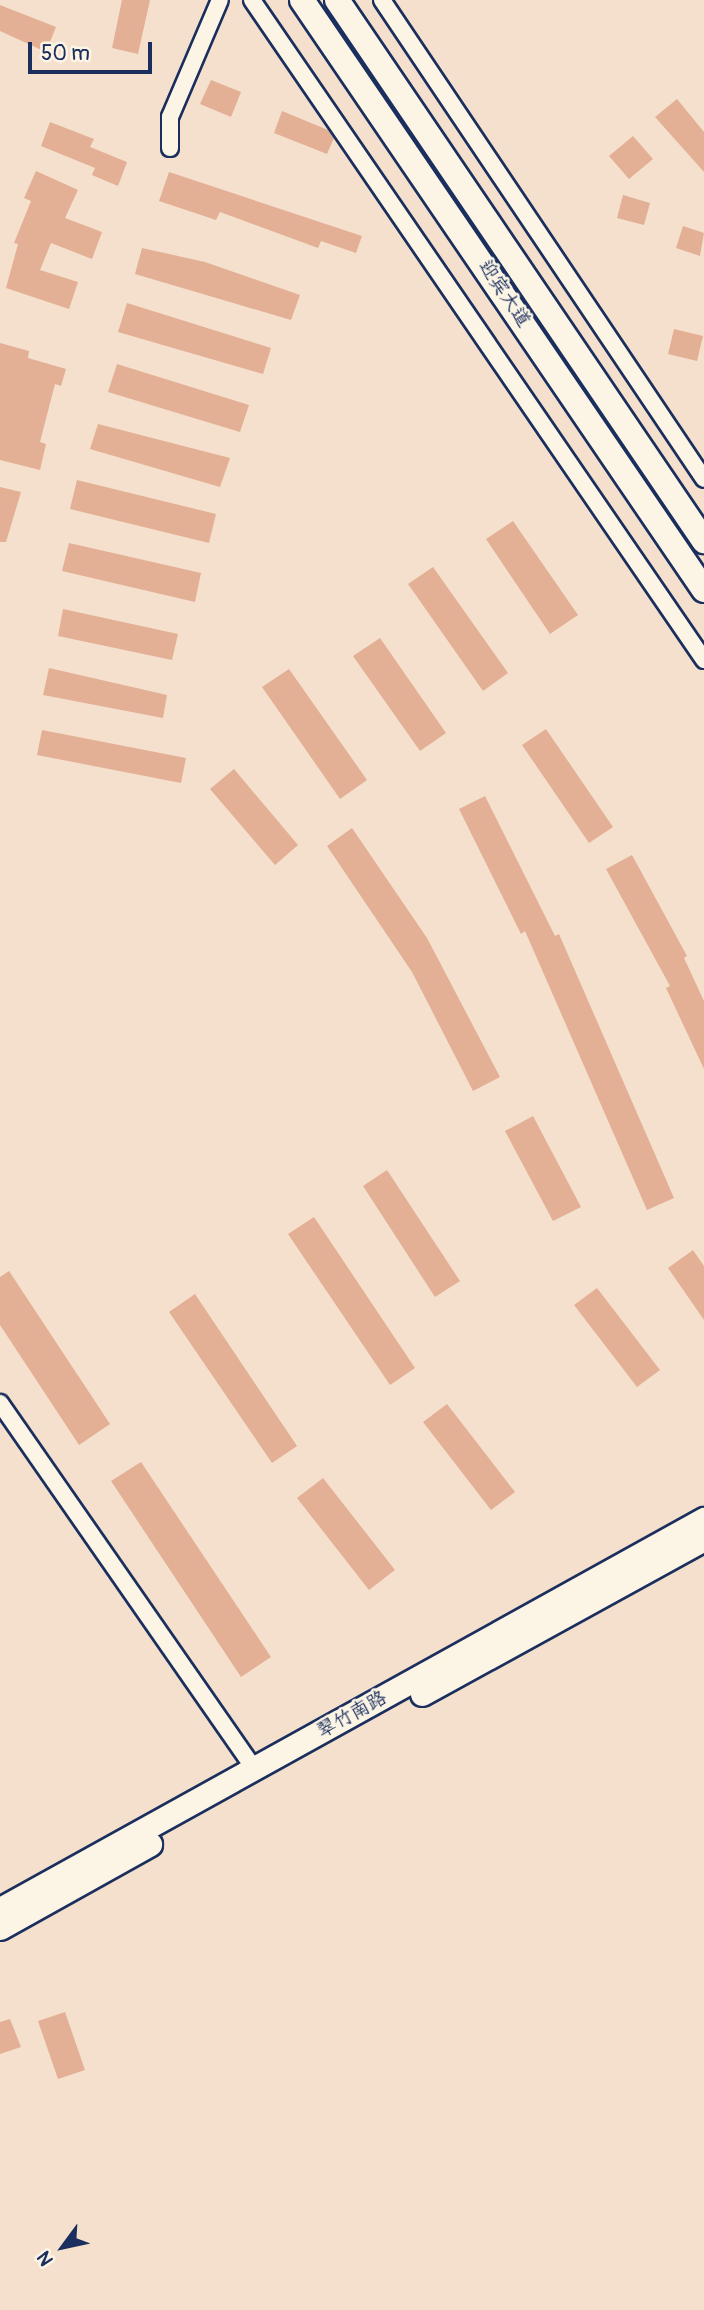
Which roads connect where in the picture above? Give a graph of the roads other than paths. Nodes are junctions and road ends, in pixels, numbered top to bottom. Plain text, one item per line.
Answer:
1 (220, 0) edge
2 (252, 0) edge
3 (302, 0) edge
4 (337, 0) edge
5 (383, 0) edge
6 (170, 148) dead end
7 (704, 479) edge
8 (704, 541) edge
9 (704, 590) edge
10 (704, 660) edge
11 (0, 1403) edge
12 (704, 1519) edge
13 (704, 1539) edge
14 (254, 1769) junction
15 (0, 1909) edge
16 (0, 1928) edge

1 - 6 street
2 - 10 street
3 - 9 main road, 迎宾大道
4 - 8 main road, 迎宾大道
5 - 7 street
11 - 14 street
12 - 14 main road, 翠竹南路
13 - 16 main road, 翠竹南路
14 - 15 main road, 翠竹南路

